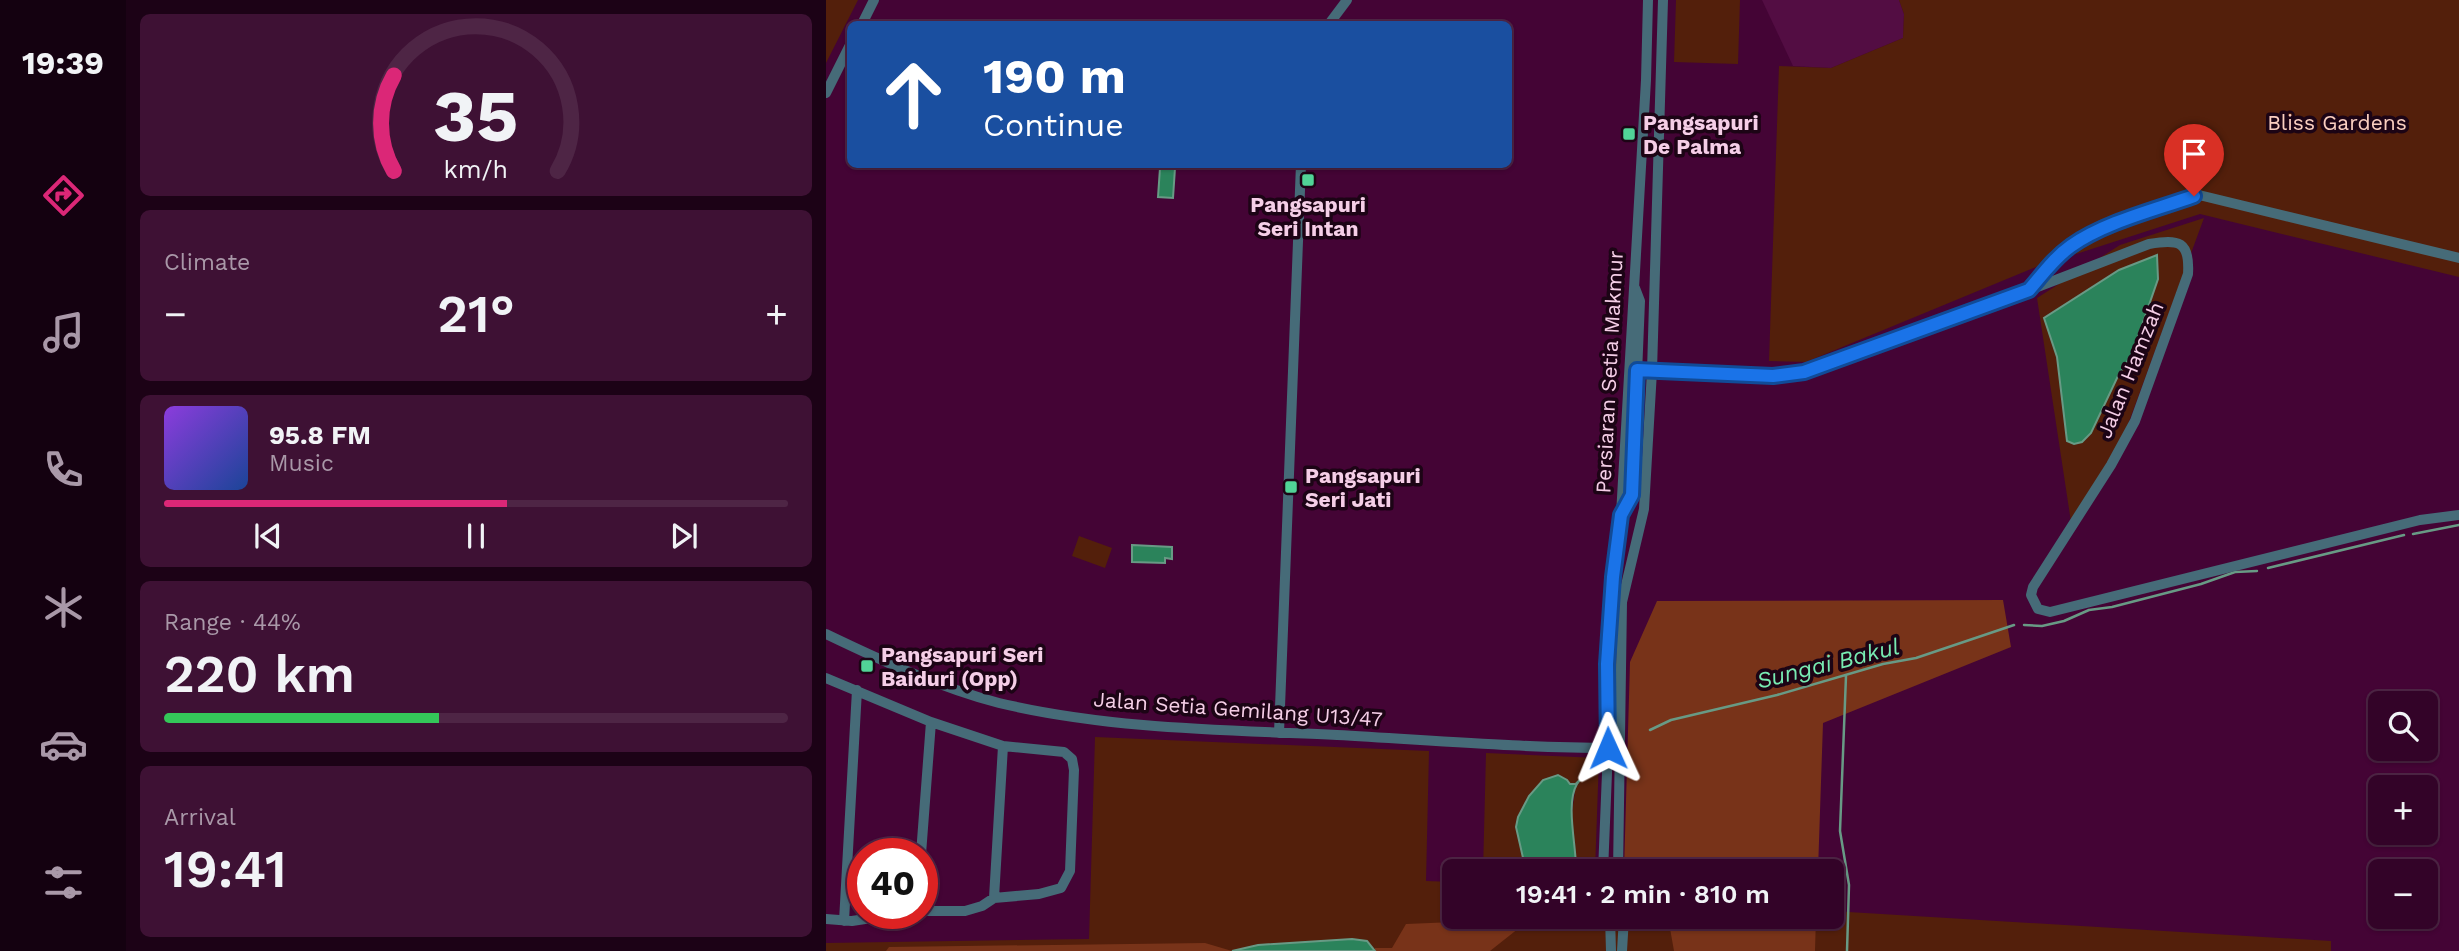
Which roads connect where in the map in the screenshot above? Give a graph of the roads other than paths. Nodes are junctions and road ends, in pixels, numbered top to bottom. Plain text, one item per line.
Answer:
1 (874, 0) edge
2 (1346, 0) edge
3 (1648, 0) edge
4 (1663, 0) edge
5 (864, 21) edge
6 (1331, 21) edge
7 (847, 52) edge
8 (826, 93) edge
9 (1301, 168) edge
10 (2459, 258) edge
11 (1633, 282) junction
12 (2029, 290) junction
13 (1637, 370) junction
14 (1652, 371) junction
15 (1621, 515) junction
16 (2459, 515) edge
17 (826, 634) edge
18 (826, 678) edge
19 (858, 690) junction
20 (931, 722) junction
21 (1279, 733) junction
22 (1003, 746) junction
23 (1614, 748) junction
24 (922, 838) edge
25 (1603, 859) edge
26 (1618, 859) edge
27 (994, 898) junction
28 (938, 911) edge
29 (826, 919) edge
30 (844, 921) junction
31 (847, 921) edge
32 (1610, 929) edge
33 (1623, 929) edge
34 (1611, 951) edge
35 (1622, 951) edge

1 - 5 street
2 - 6 street
3 - 11 street, Persiaran Setia Makmur
4 - 14 street, Persiaran Setia Makmur
7 - 8 street
9 - 21 street
10 - 12 street
11 - 13 street
11 - 15 street, Persiaran Setia Makmur
12 - 14 street, Jalan Hamzah
12 - 16 street, Jalan Hamzah
13 - 14 street, Jalan Hamzah
13 - 15 street
14 - 23 street, Persiaran Setia Makmur
15 - 23 street, Persiaran Setia Makmur
17 - 21 street, Jalan Setia Gemilang U13/47
18 - 19 street
19 - 20 street
19 - 30 street
20 - 22 street
20 - 24 street
21 - 23 street, Jalan Setia Gemilang U13/47
22 - 27 street
22 - 27 street
23 - 25 street, Persiaran Setia Makmur
23 - 26 street, Persiaran Setia Makmur
27 - 28 street
29 - 30 street
30 - 31 street
32 - 34 street
33 - 35 street

